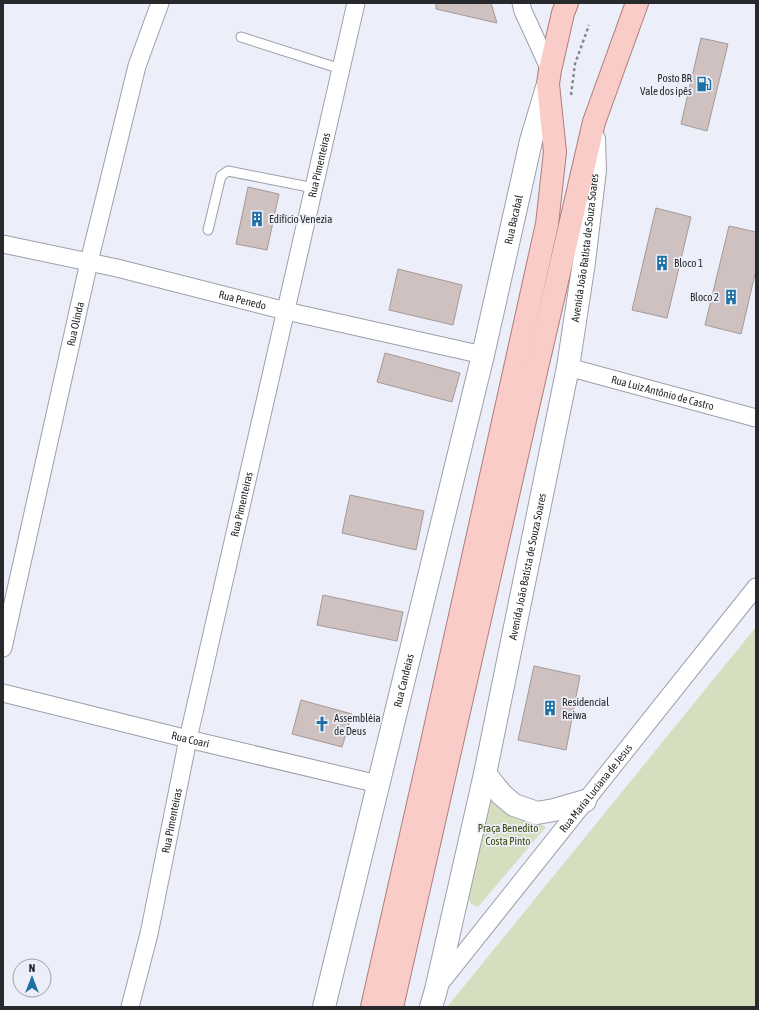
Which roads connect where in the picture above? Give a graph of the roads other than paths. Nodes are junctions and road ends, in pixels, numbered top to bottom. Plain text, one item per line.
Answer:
1 (160, 3) edge
2 (356, 3) edge
3 (521, 3) edge
4 (567, 3) edge
5 (637, 3) edge
6 (241, 37) dead end
7 (341, 69) junction
8 (549, 77) junction
9 (594, 122) junction
10 (314, 188) junction
11 (208, 230) dead end
12 (3, 244) edge
13 (89, 262) junction
14 (286, 311) junction
15 (483, 355) junction
16 (568, 367) junction
17 (756, 418) edge
18 (756, 587) edge
19 (3, 648) edge
20 (3, 693) edge
21 (188, 739) junction
22 (485, 774) junction
23 (378, 784) junction
24 (585, 801) junction
25 (433, 998) edge
26 (130, 1007) edge
27 (324, 1007) edge
28 (372, 1007) edge
29 (392, 1007) edge

1 - 13 street, Rua Olinda
2 - 7 street, Rua Pimenteiras
3 - 8 street
4 - 8 main road
5 - 9 main road
6 - 7 lane
7 - 10 street, Rua Pimenteiras
8 - 15 main road, Rua Bacabal
8 - 28 main road
9 - 16 main road, Avenida João Batista de Souza Soares
9 - 29 main road
10 - 11 lane
10 - 14 street, Rua Pimenteiras
12 - 13 street, Rua Penedo
13 - 14 street, Rua Penedo
13 - 19 street, Rua Olinda
14 - 15 street, Rua Penedo
14 - 21 street, Rua Pimenteiras
15 - 23 main road, Rua Candeias
16 - 17 street, Rua Luiz Antônio de Castro
16 - 22 main road, Avenida João Batista de Souza Soares
18 - 24 street, Rua Maria Luciana de Jesus
20 - 21 street, Rua Coari
21 - 23 street, Rua Coari
21 - 26 street, Rua Pimenteiras
22 - 24 main road
22 - 25 main road, Avenida João Batista de Souza Soares
23 - 27 main road, Rua Candeias
24 - 25 street, Rua Maria Luciana de Jesus

